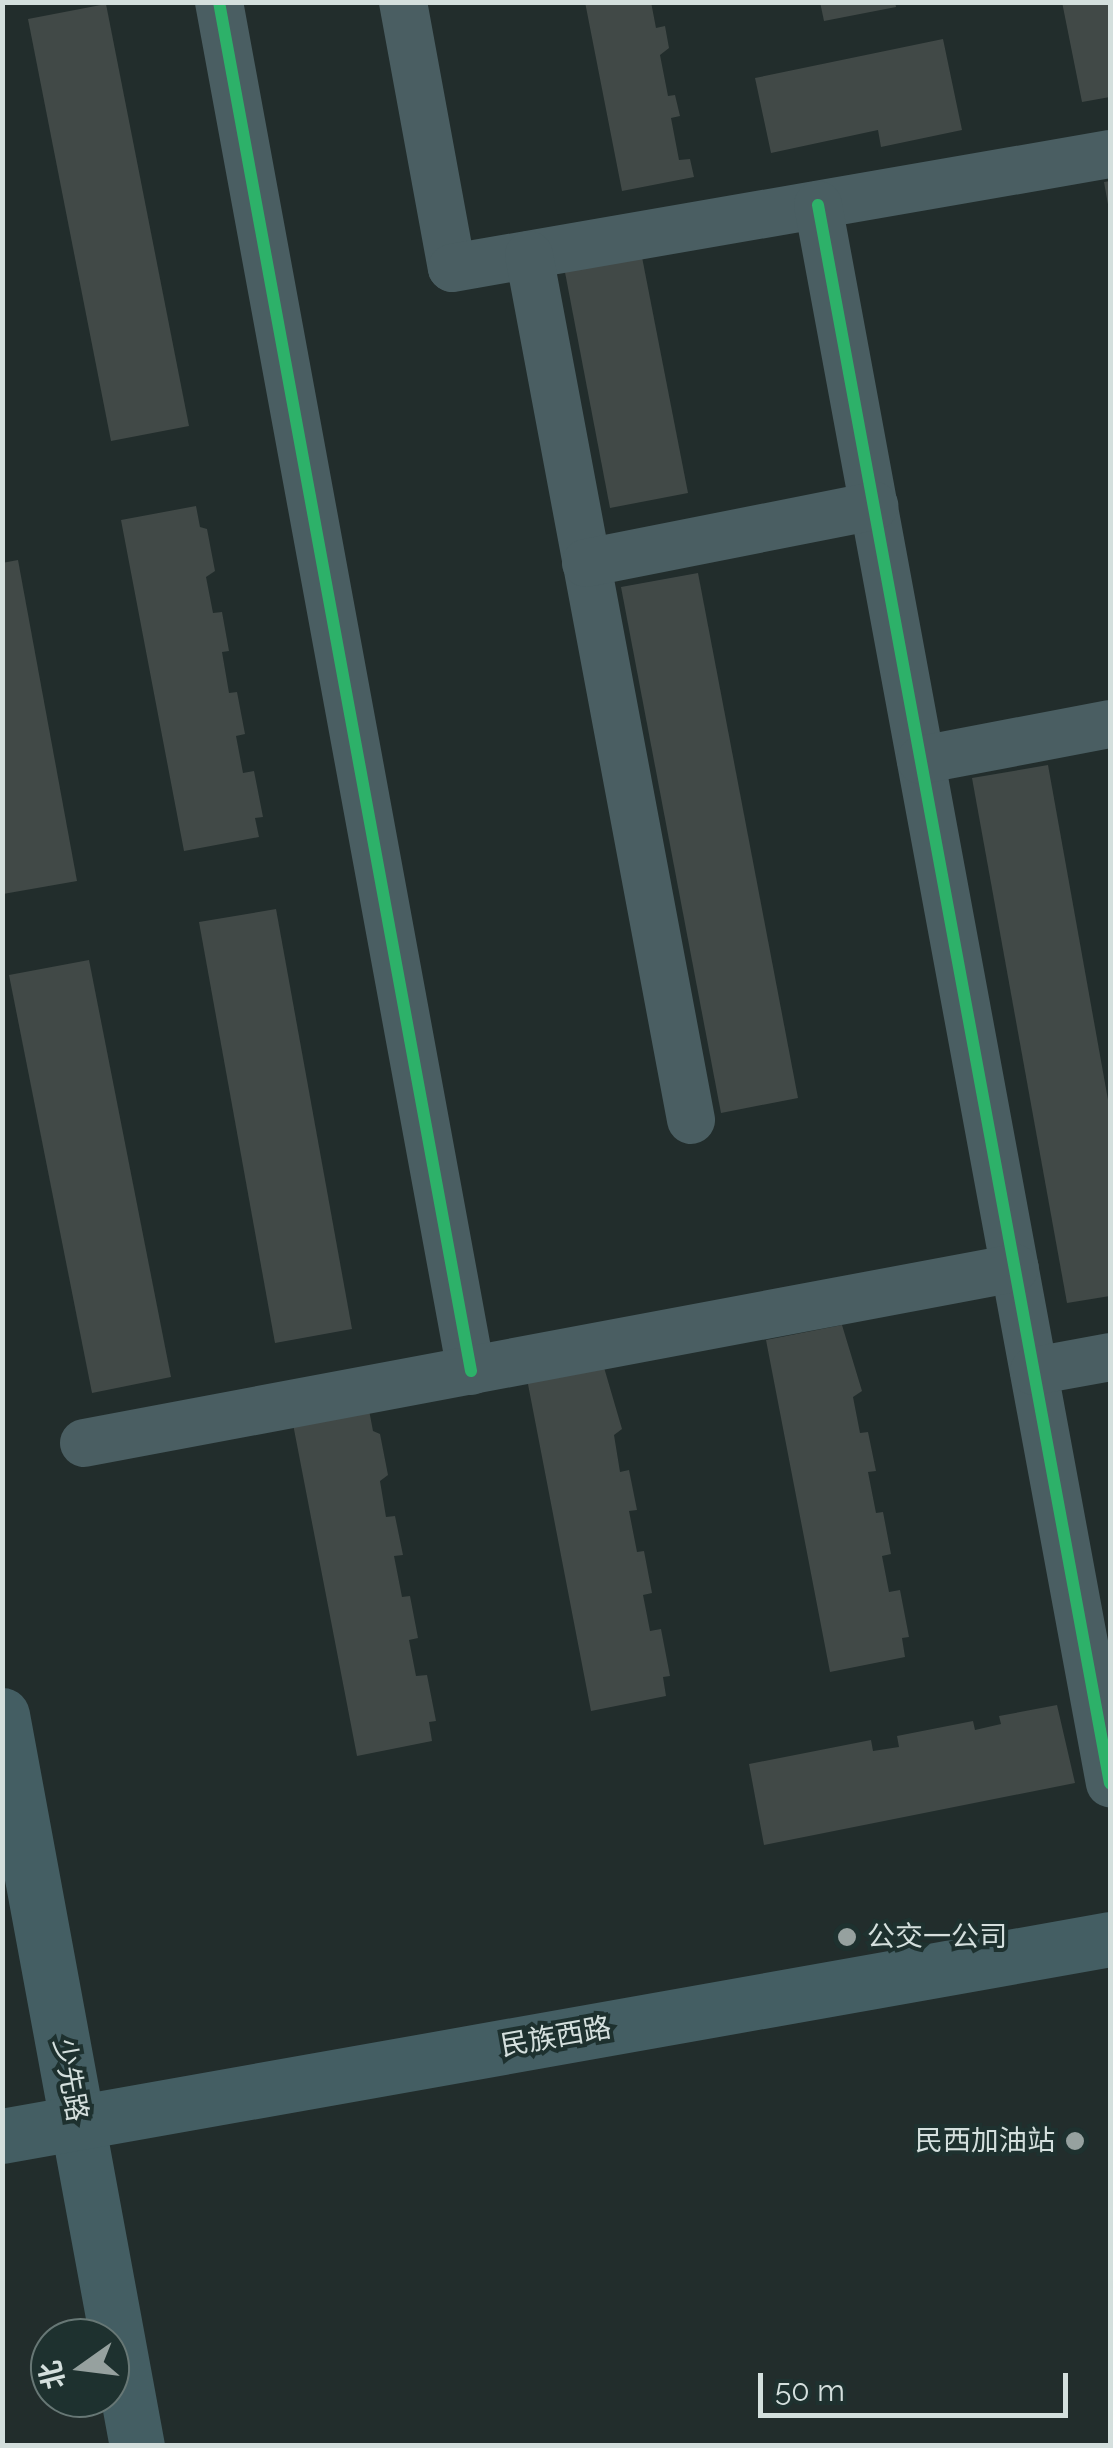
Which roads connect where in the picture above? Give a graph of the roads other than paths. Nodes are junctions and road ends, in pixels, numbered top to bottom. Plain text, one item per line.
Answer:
1 (219, 2) edge
2 (403, 2) edge
3 (1110, 154) edge
4 (818, 205) junction
5 (529, 255) junction
6 (874, 506) junction
7 (586, 563) junction
8 (1110, 724) edge
9 (921, 760) junction
10 (691, 1120) dead end
11 (1015, 1268) junction
12 (1110, 1357) edge
13 (471, 1370) junction
14 (1034, 1371) junction
15 (84, 1443) dead end
16 (2, 1714) edge
17 (1110, 1783) edge
18 (1110, 1939) edge
19 (78, 2122) junction
20 (2, 2136) edge
21 (137, 2446) edge

1 - 13 street
2 - 5 street
3 - 4 street
4 - 5 street
4 - 6 street
5 - 7 street
6 - 7 street
6 - 9 street
7 - 10 street
8 - 9 street
9 - 11 street
11 - 13 street
11 - 14 street
12 - 14 street
13 - 15 street
14 - 17 street
16 - 19 main road, 少先路
18 - 19 main road, 民族西路
19 - 20 main road, 民族西路
19 - 21 main road, 少先路

